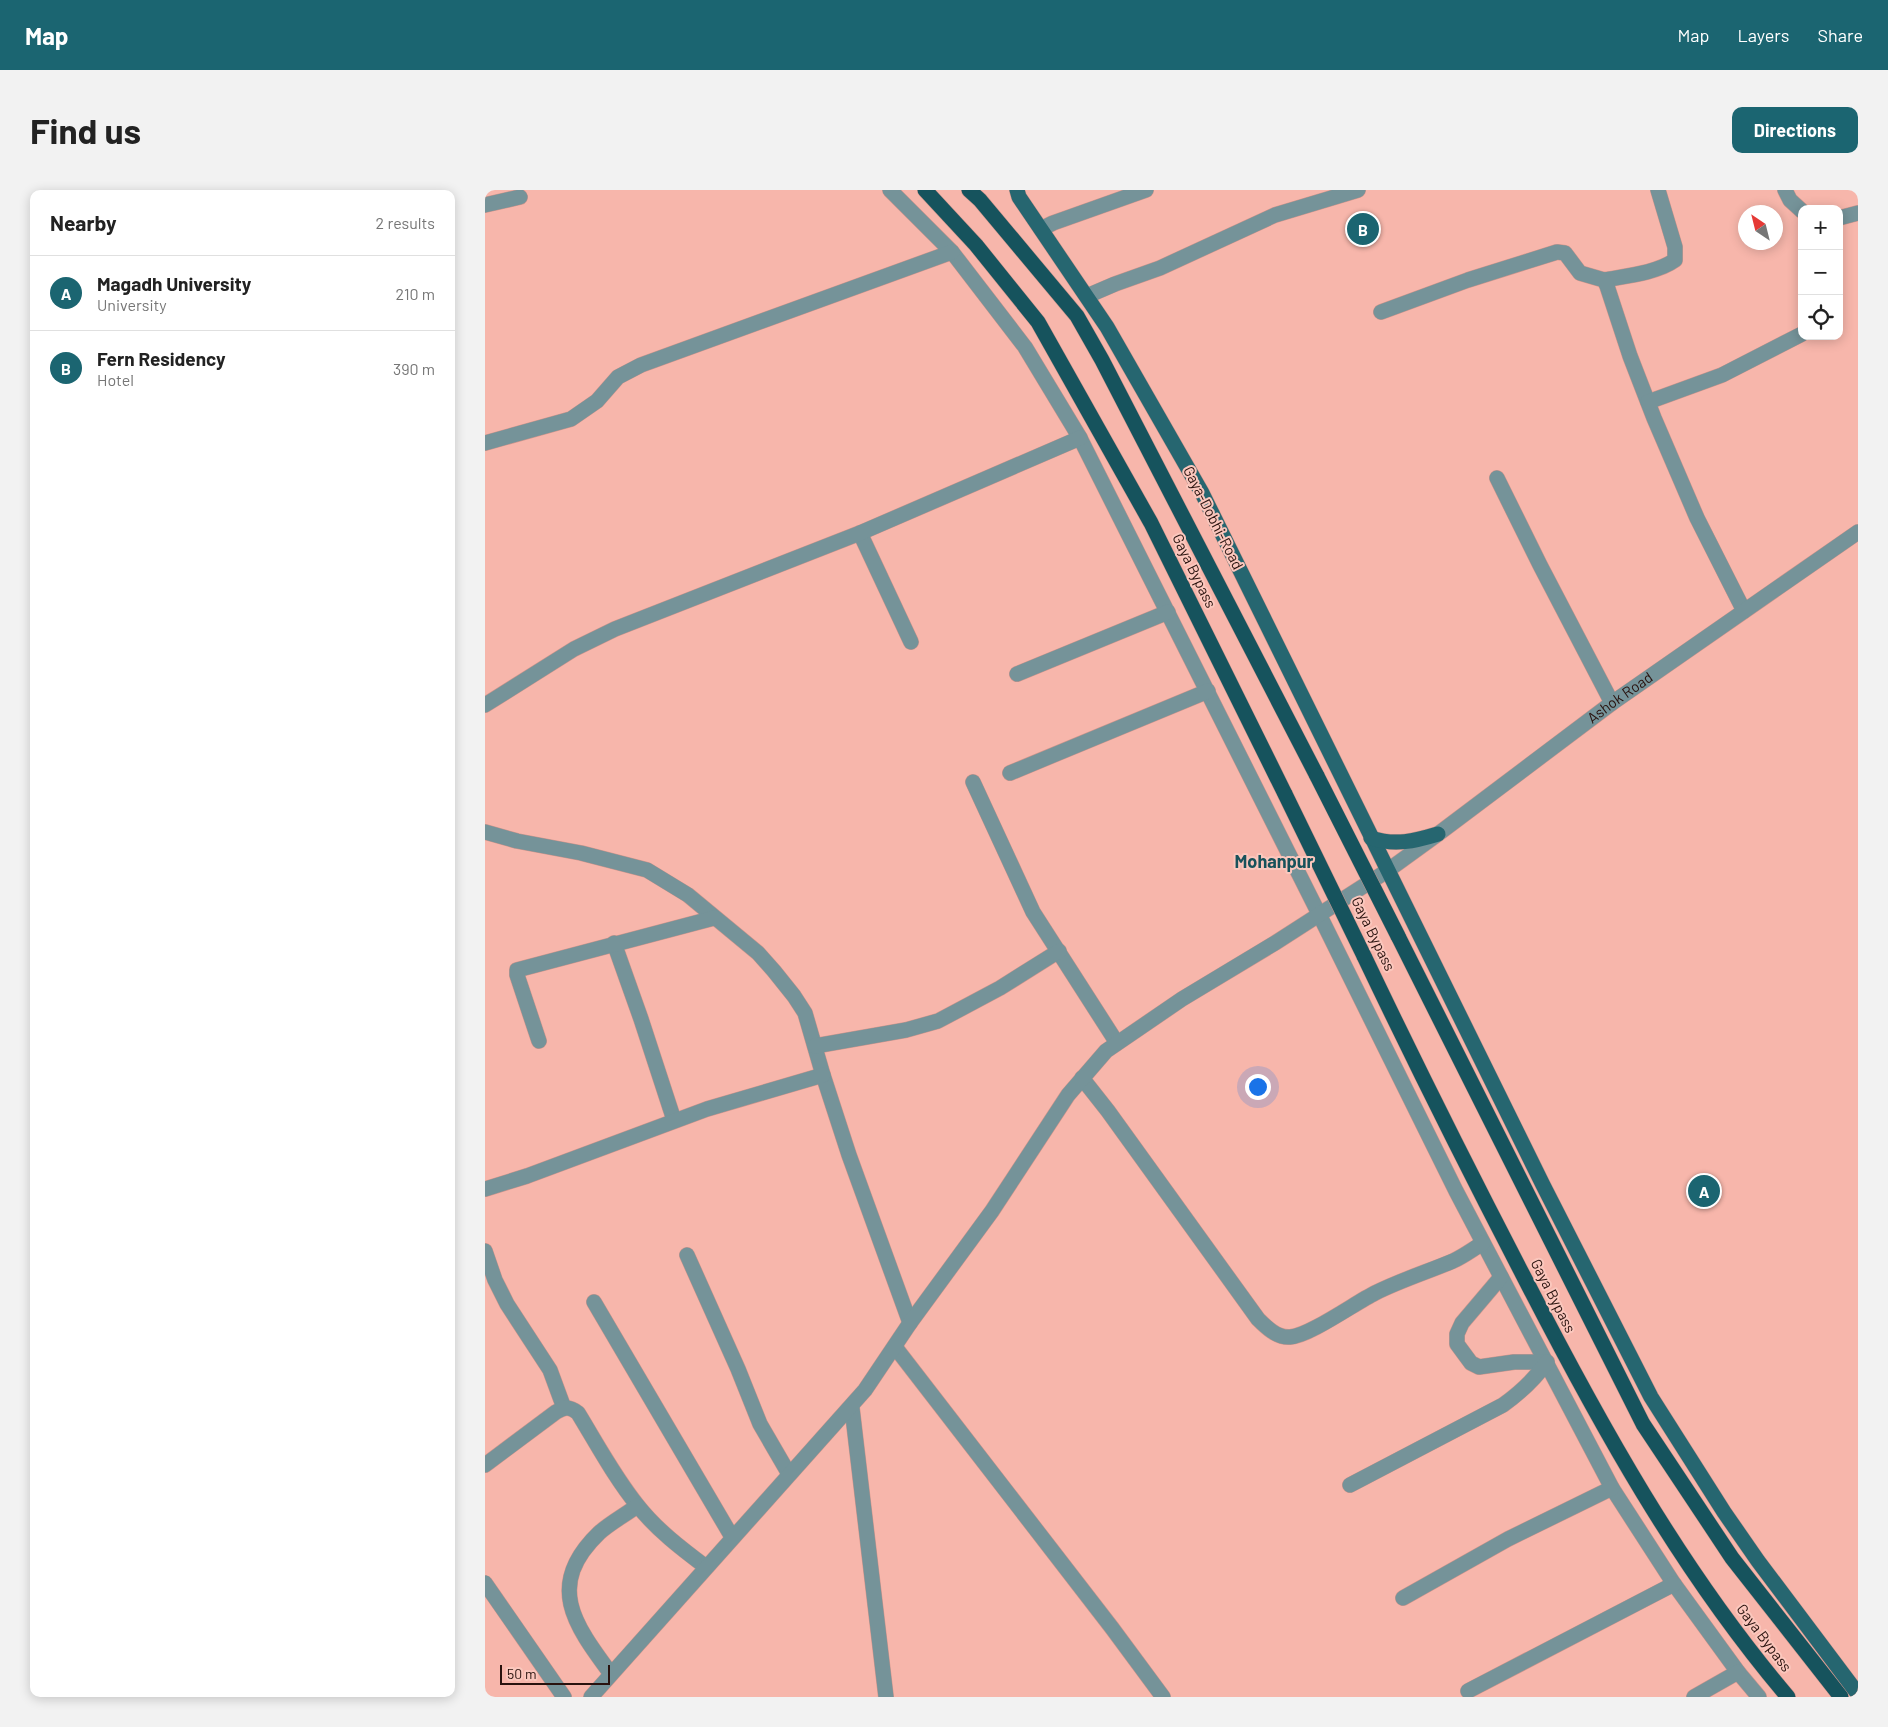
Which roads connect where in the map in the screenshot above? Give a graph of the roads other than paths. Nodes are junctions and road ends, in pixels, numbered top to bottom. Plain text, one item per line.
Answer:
1 (890, 190) edge
2 (925, 190) edge
3 (969, 190) edge
4 (1146, 190) edge
5 (1358, 190) edge
6 (1658, 190) edge
7 (1785, 190) edge
8 (1016, 192) edge
9 (520, 197) dead end
10 (485, 205) edge
11 (1798, 207) edge
12 (1858, 213) edge
13 (1843, 217) edge
14 (1041, 229) junction
15 (952, 252) junction
16 (1603, 280) junction
17 (1087, 296) junction
18 (1381, 312) dead end
19 (1798, 336) edge
20 (1647, 402) junction
21 (1080, 438) junction
22 (485, 443) edge
23 (1497, 478) dead end
24 (860, 532) junction
25 (1858, 532) edge
26 (1744, 611) junction
27 (1168, 612) junction
28 (911, 642) dead end
29 (1017, 674) dead end
30 (1208, 691) junction
31 (1612, 703) junction
32 (485, 705) edge
33 (1010, 773) dead end
34 (973, 782) dead end
35 (485, 832) edge
36 (1438, 834) junction
37 (1371, 838) junction
38 (1385, 866) junction
39 (1319, 914) junction
40 (714, 918) junction
41 (614, 943) junction
42 (1059, 951) junction
43 (539, 1041) dead end
44 (1117, 1042) junction
45 (815, 1046) junction
46 (823, 1075) junction
47 (1082, 1078) junction
48 (675, 1120) junction
49 (485, 1189) edge
50 (1483, 1243) junction
51 (485, 1251) edge
52 (687, 1255) dead end
53 (1501, 1277) junction
54 (594, 1302) dead end
55 (910, 1323) junction
56 (895, 1347) junction
57 (1547, 1362) junction
58 (564, 1408) junction
59 (852, 1408) junction
60 (485, 1465) edge
61 (789, 1474) junction
62 (1350, 1485) dead end
63 (1612, 1488) junction
64 (637, 1506) junction
65 (733, 1537) junction
66 (707, 1567) junction
67 (485, 1583) edge
68 (1674, 1584) junction
69 (1403, 1598) dead end
70 (1738, 1672) junction
71 (611, 1674) junction
72 (1468, 1692) dead end
73 (598, 1694) edge
74 (1858, 1694) edge
75 (564, 1697) edge
76 (886, 1697) edge
77 (1163, 1697) edge
78 (1694, 1697) edge
79 (1759, 1697) edge
80 (1788, 1697) edge
81 (1841, 1697) edge

1 - 15 street
2 - 80 highway, Gaya Bypass, bridge
3 - 81 highway, bridge
4 - 14 street
5 - 17 street
6 - 16 street
7 - 11 street
8 - 14 main road, Gaya-Dobhi-Road
9 - 10 street
12 - 13 street
14 - 17 main road, Gaya-Dobhi-Road
15 - 21 street
15 - 22 street
16 - 18 street
16 - 20 street
17 - 37 main road, Gaya-Dobhi-Road
19 - 20 street
20 - 26 street
21 - 24 street
21 - 27 street
23 - 31 street
24 - 28 street
24 - 32 street
25 - 26 street, Ashok Road
26 - 31 street, Ashok Road
27 - 29 street
27 - 30 street
30 - 33 street
30 - 39 street
31 - 36 street, Ashok Road
34 - 42 street
35 - 40 street
36 - 37 main road
36 - 38 street, Ashok Road
37 - 38 main road, Gaya-Dobhi-Road
38 - 39 street, Ashok Road
38 - 74 main road, Gaya-Dobhi-Road
39 - 44 street, Ashok Road
39 - 50 street
40 - 41 street
40 - 45 street
41 - 43 street
41 - 48 street
42 - 44 street
42 - 45 street
44 - 47 street, Ashok Road
45 - 46 street
46 - 48 street
46 - 55 street
47 - 50 street
47 - 55 street, Ashok Road
48 - 49 street
50 - 53 street
51 - 58 street
52 - 61 street
53 - 57 street
53 - 57 street
54 - 65 street
55 - 56 street, Ashok Road
56 - 59 street, Ashok Road
56 - 77 street
57 - 62 street
57 - 63 street
58 - 60 street
58 - 64 street
59 - 61 street, Ashok Road
59 - 76 street
61 - 65 street, Ashok Road
63 - 68 street
63 - 69 street
64 - 66 street
64 - 71 street
65 - 66 street, Ashok Road
66 - 71 street, Ashok Road
67 - 75 street
68 - 70 street
68 - 72 street
70 - 78 street
70 - 79 street
71 - 73 street, Ashok Road

